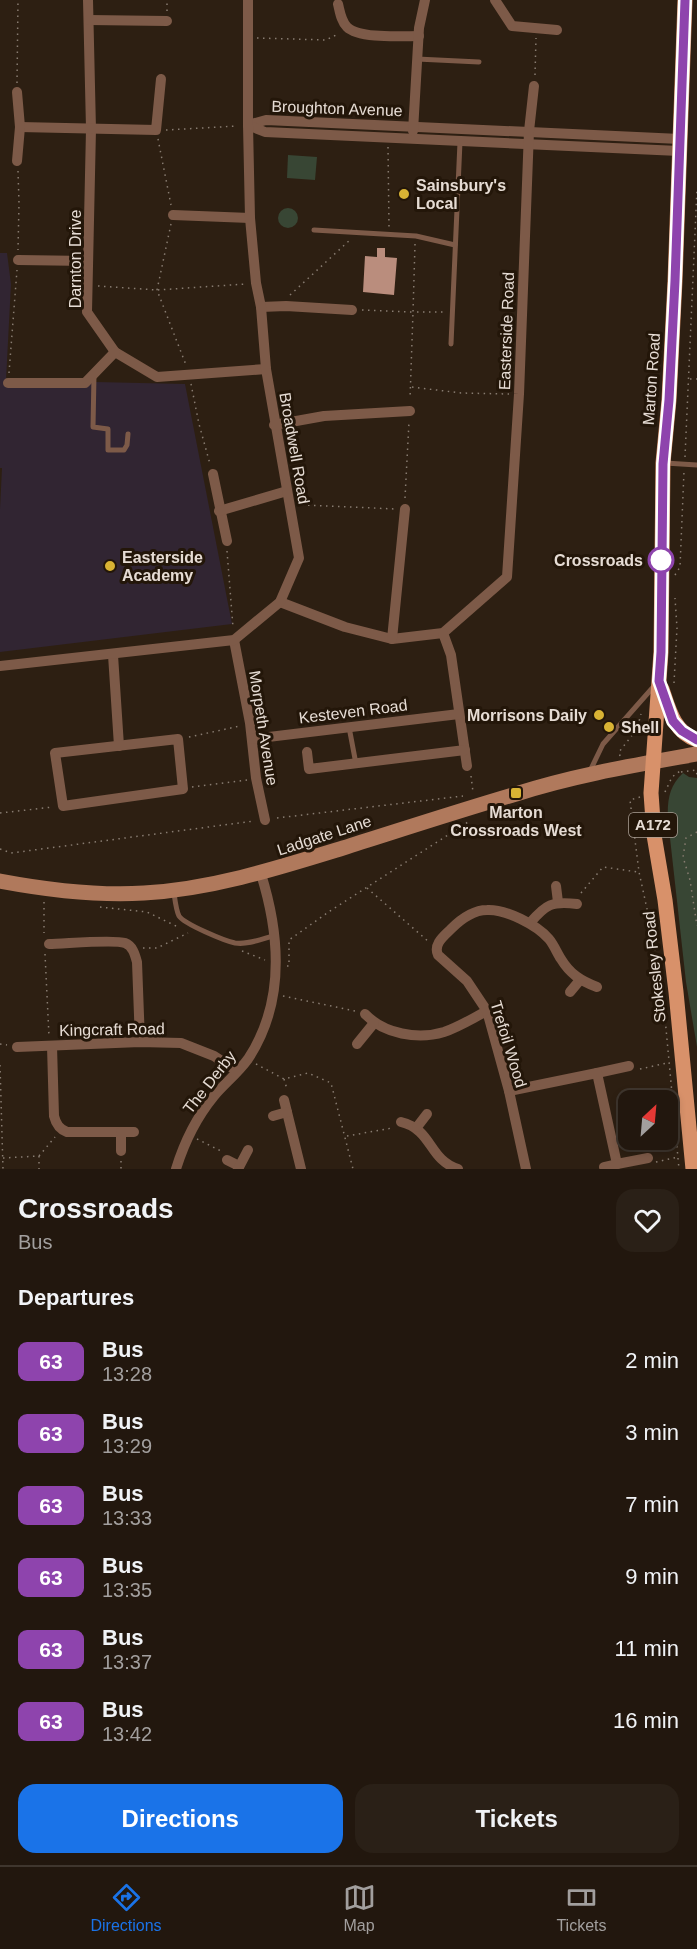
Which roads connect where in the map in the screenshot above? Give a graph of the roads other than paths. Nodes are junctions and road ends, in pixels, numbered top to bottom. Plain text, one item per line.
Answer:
1 (88, 0) edge
2 (248, 0) edge
3 (424, 0) edge
4 (495, 0) edge
5 (685, 0) edge
6 (338, 4) dead end
7 (89, 20) junction
8 (167, 21) dead end
9 (557, 30) dead end
10 (419, 36) junction
11 (417, 59) junction
12 (479, 62) dead end
13 (160, 79) dead end
14 (534, 86) road end
15 (17, 92) road end
16 (248, 125) junction
17 (413, 126) junction
18 (20, 127) junction
19 (91, 129) junction
20 (459, 129) junction
21 (530, 131) junction
22 (412, 139) junction
23 (460, 142) junction
24 (529, 144) junction
25 (679, 145) junction
26 (17, 161) road end
27 (173, 215) road end
28 (250, 218) junction
29 (314, 230) dead end
30 (455, 245) junction
31 (18, 260) road end
32 (88, 261) junction
33 (261, 307) junction
34 (352, 310) road end
35 (452, 344) dead end
36 (115, 352) junction
37 (266, 369) junction
38 (94, 374) junction
39 (5, 384) road end
40 (410, 411) road end
41 (274, 425) junction
42 (128, 434) dead end
43 (663, 464) junction
44 (697, 465) edge
45 (213, 474) road end
46 (287, 491) junction
47 (405, 509) road end
48 (219, 511) junction
49 (227, 542) road end
50 (280, 602) junction
51 (443, 633) junction
52 (392, 639) junction
53 (234, 640) junction
54 (113, 655) junction
55 (0, 666) edge
56 (659, 681) junction
57 (459, 714) junction
58 (349, 727) junction
59 (252, 739) junction
60 (697, 740) edge
61 (119, 746) junction
62 (465, 750) junction
63 (307, 752) dead end
64 (697, 754) edge
65 (652, 761) junction
66 (356, 764) junction
67 (467, 766) road end
68 (589, 774) junction
69 (265, 820) road end
70 (261, 874) junction
71 (0, 881) edge
72 (556, 886) dead end
73 (173, 890) junction
74 (558, 902) junction
75 (578, 904) road end
76 (530, 924) junction
77 (275, 936) junction
78 (47, 944) road end
79 (580, 980) junction
80 (597, 987) dead end
81 (570, 993) dead end
82 (487, 1011) junction
83 (365, 1014) road end
84 (374, 1023) junction
85 (140, 1042) junction
86 (357, 1044) dead end
87 (51, 1046) junction
88 (17, 1047) dead end
89 (629, 1066) road end
90 (237, 1071) junction
91 (597, 1073) junction
92 (509, 1091) junction
93 (284, 1100) dead end
94 (287, 1112) junction
95 (427, 1114) dead end
96 (273, 1116) dead end
97 (401, 1122) road end
98 (417, 1127) junction
99 (121, 1132) junction
100 (134, 1132) dead end
101 (121, 1150) dead end
102 (248, 1150) dead end
103 (648, 1158) road end
104 (227, 1160) road end
105 (617, 1164) junction
106 (445, 1166) edge
107 (239, 1167) edge
108 (604, 1167) dead end
109 (176, 1169) edge
110 (301, 1169) edge
111 (458, 1169) edge
112 (526, 1169) edge
113 (693, 1169) edge

1 - 7 street, Darnton Drive
2 - 16 street, Broadwell Road
3 - 10 street
4 - 9 street
5 - 25 main road, Marton Road / A172
6 - 10 street
7 - 8 street
7 - 19 street, Darnton Drive
10 - 11 street
11 - 12 lane
11 - 17 street
13 - 19 street
14 - 21 street, Easterside Road
15 - 18 street
16 - 17 street, Broughton Avenue
16 - 22 street, Broughton Avenue
16 - 28 street, Broadwell Road
17 - 20 street, Broughton Avenue
17 - 22 street
18 - 19 street
18 - 26 street
19 - 32 street, Darnton Drive
20 - 21 street, Broughton Avenue
20 - 23 lane
21 - 24 street, Easterside Road
21 - 25 street, Broughton Avenue
22 - 23 street, Broughton Avenue
23 - 24 street, Broughton Avenue
23 - 30 lane
24 - 25 street, Broughton Avenue
24 - 51 street, Easterside Road
25 - 43 main road, Marton Road / A172
27 - 28 street
28 - 33 street, Broadwell Road
29 - 30 lane
30 - 35 lane
31 - 32 street
32 - 36 street, Darnton Drive
33 - 34 street
33 - 37 street, Broadwell Road
36 - 37 street, Darnton Drive
36 - 38 street
37 - 41 street, Broadwell Road
38 - 39 street
38 - 42 lane
40 - 41 street
41 - 46 street, Broadwell Road
43 - 44 lane
43 - 56 main road, Marton Road / A172
45 - 48 street
46 - 48 street
46 - 50 street, Broadwell Road
47 - 52 street
48 - 49 street
50 - 52 street
50 - 53 street, Broadwell Road
51 - 52 street
51 - 57 street
53 - 54 street
53 - 59 street, Morpeth Avenue
54 - 55 street
54 - 61 street
56 - 60 main road, A172
56 - 65 main road, Marton Road / A172
56 - 68 lane
57 - 58 street, Kesteven Road
57 - 62 street
58 - 59 street, Kesteven Road
58 - 66 lane
59 - 69 street, Morpeth Avenue
61 - 61 street
62 - 66 street
62 - 67 street
63 - 66 street
64 - 65 main road, Ladgate Lane
65 - 68 main road, Ladgate Lane
65 - 113 main road, Stokesley Road / A172
68 - 70 main road, Ladgate Lane
70 - 73 main road, Ladgate Lane
70 - 77 street, The Derby
71 - 73 main road, Ladgate Lane
72 - 74 street
73 - 77 lane
74 - 75 street
74 - 76 street
76 - 79 street
76 - 82 street, Trefoil Wood
77 - 90 street, The Derby
78 - 85 street
79 - 80 street
79 - 81 street
82 - 84 street
82 - 92 street, Trefoil Wood
83 - 84 street
84 - 86 street
85 - 87 street, Kingcraft Road
85 - 90 street, Kingcraft Road
87 - 88 street, Kingcraft Road
87 - 99 street
89 - 91 street
90 - 109 street, The Derby
91 - 92 street
91 - 105 street
92 - 112 street, Trefoil Wood
93 - 94 street
94 - 96 street
94 - 110 street
95 - 98 street
97 - 98 street
98 - 106 street
99 - 100 street
99 - 101 street
102 - 107 street
103 - 105 street
104 - 107 street
105 - 108 street
106 - 111 street

